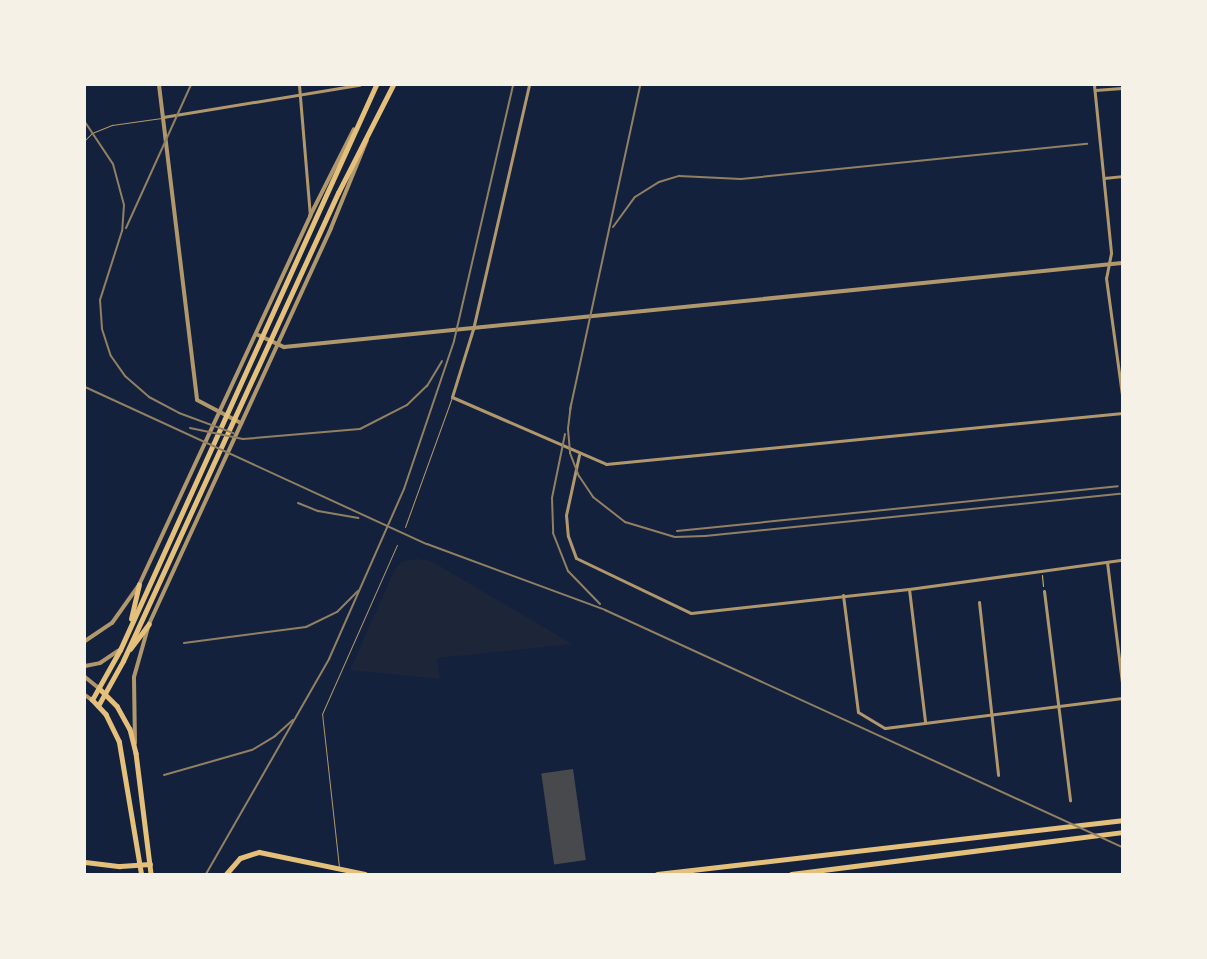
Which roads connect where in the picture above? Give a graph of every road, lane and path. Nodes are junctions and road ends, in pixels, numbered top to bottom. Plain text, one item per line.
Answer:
1 (159, 85) edge
2 (299, 85) edge
3 (359, 85) edge
4 (376, 85) edge
5 (393, 85) edge
6 (530, 85) edge
7 (1094, 85) edge
8 (1122, 88) edge
9 (1095, 90) junction
10 (301, 96) junction
11 (163, 118) junction
12 (358, 124) junction
13 (85, 140) edge
14 (367, 140) junction
15 (1122, 176) edge
16 (1104, 178) junction
17 (310, 216) junction
18 (1122, 263) edge
19 (1109, 265) junction
20 (473, 329) junction
21 (256, 334) junction
22 (277, 344) junction
23 (1122, 395) edge
24 (452, 397) junction
25 (220, 413) junction
26 (1122, 413) edge
27 (241, 423) junction
28 (580, 455) junction
29 (405, 527) dead end
30 (398, 545) dead end
31 (1122, 560) edge
32 (1107, 562) junction
33 (1041, 571) junction
34 (139, 585) junction
35 (909, 589) junction
36 (1044, 591) joint
37 (843, 595) junction
38 (979, 602) dead end
39 (149, 624) junction
40 (127, 635) junction
41 (85, 641) edge
42 (120, 650) junction
43 (123, 661) junction
44 (85, 666) edge
45 (85, 677) edge
46 (1122, 683) edge
47 (100, 689) junction
48 (85, 694) edge
49 (107, 694) junction
50 (1122, 698) edge
51 (92, 700) junction
52 (98, 706) junction
53 (1058, 706) junction
54 (991, 715) junction
55 (925, 722) junction
56 (136, 752) junction
57 (138, 764) junction
58 (125, 766) junction
59 (998, 775) dead end
60 (1070, 800) dead end
61 (1122, 820) edge
62 (1122, 832) edge
63 (148, 848) junction
64 (138, 849) junction
65 (85, 862) edge
66 (150, 864) junction
67 (140, 865) junction
68 (339, 868) junction
69 (141, 874) edge
70 (151, 874) edge
71 (226, 874) edge
72 (365, 874) edge
73 (657, 874) edge
74 (791, 874) edge

1 - 11 street
2 - 10 street
3 - 10 street
4 - 12 main road
5 - 14 main road
6 - 20 street
7 - 9 street
8 - 9 street
9 - 16 street
10 - 11 street
10 - 17 street
11 - 13 lane
11 - 25 street
12 - 17 street
12 - 40 main road
14 - 22 street
14 - 43 main road
15 - 16 street
16 - 19 street
17 - 21 street
18 - 19 street
19 - 20 street
19 - 23 street
20 - 22 street
20 - 24 street
21 - 22 street
21 - 25 street
22 - 27 street
24 - 28 street
24 - 29 lane
25 - 27 street
25 - 34 street
26 - 28 street
27 - 39 street
28 - 37 street
30 - 68 lane
31 - 32 street
32 - 33 street
32 - 46 street
33 - 35 street
33 - 36 path
34 - 40 main road
34 - 41 street
35 - 37 street
35 - 55 street
36 - 53 street
37 - 55 street
38 - 54 street
39 - 43 main road
39 - 56 street
40 - 42 main road
42 - 44 street
42 - 47 main road
43 - 49 main road
45 - 47 street
47 - 49 main road
47 - 51 main road
48 - 51 street
49 - 52 main road
49 - 56 main road
50 - 53 street
51 - 52 main road
52 - 58 main road
53 - 54 street
53 - 60 street
54 - 55 street
54 - 59 street
56 - 57 main road
57 - 58 main road
57 - 63 main road
58 - 64 main road
61 - 73 main road
62 - 74 main road
63 - 64 main road
63 - 66 main road
64 - 67 main road
65 - 67 main road
66 - 67 main road
66 - 70 main road
67 - 69 main road
68 - 71 main road
68 - 72 main road

